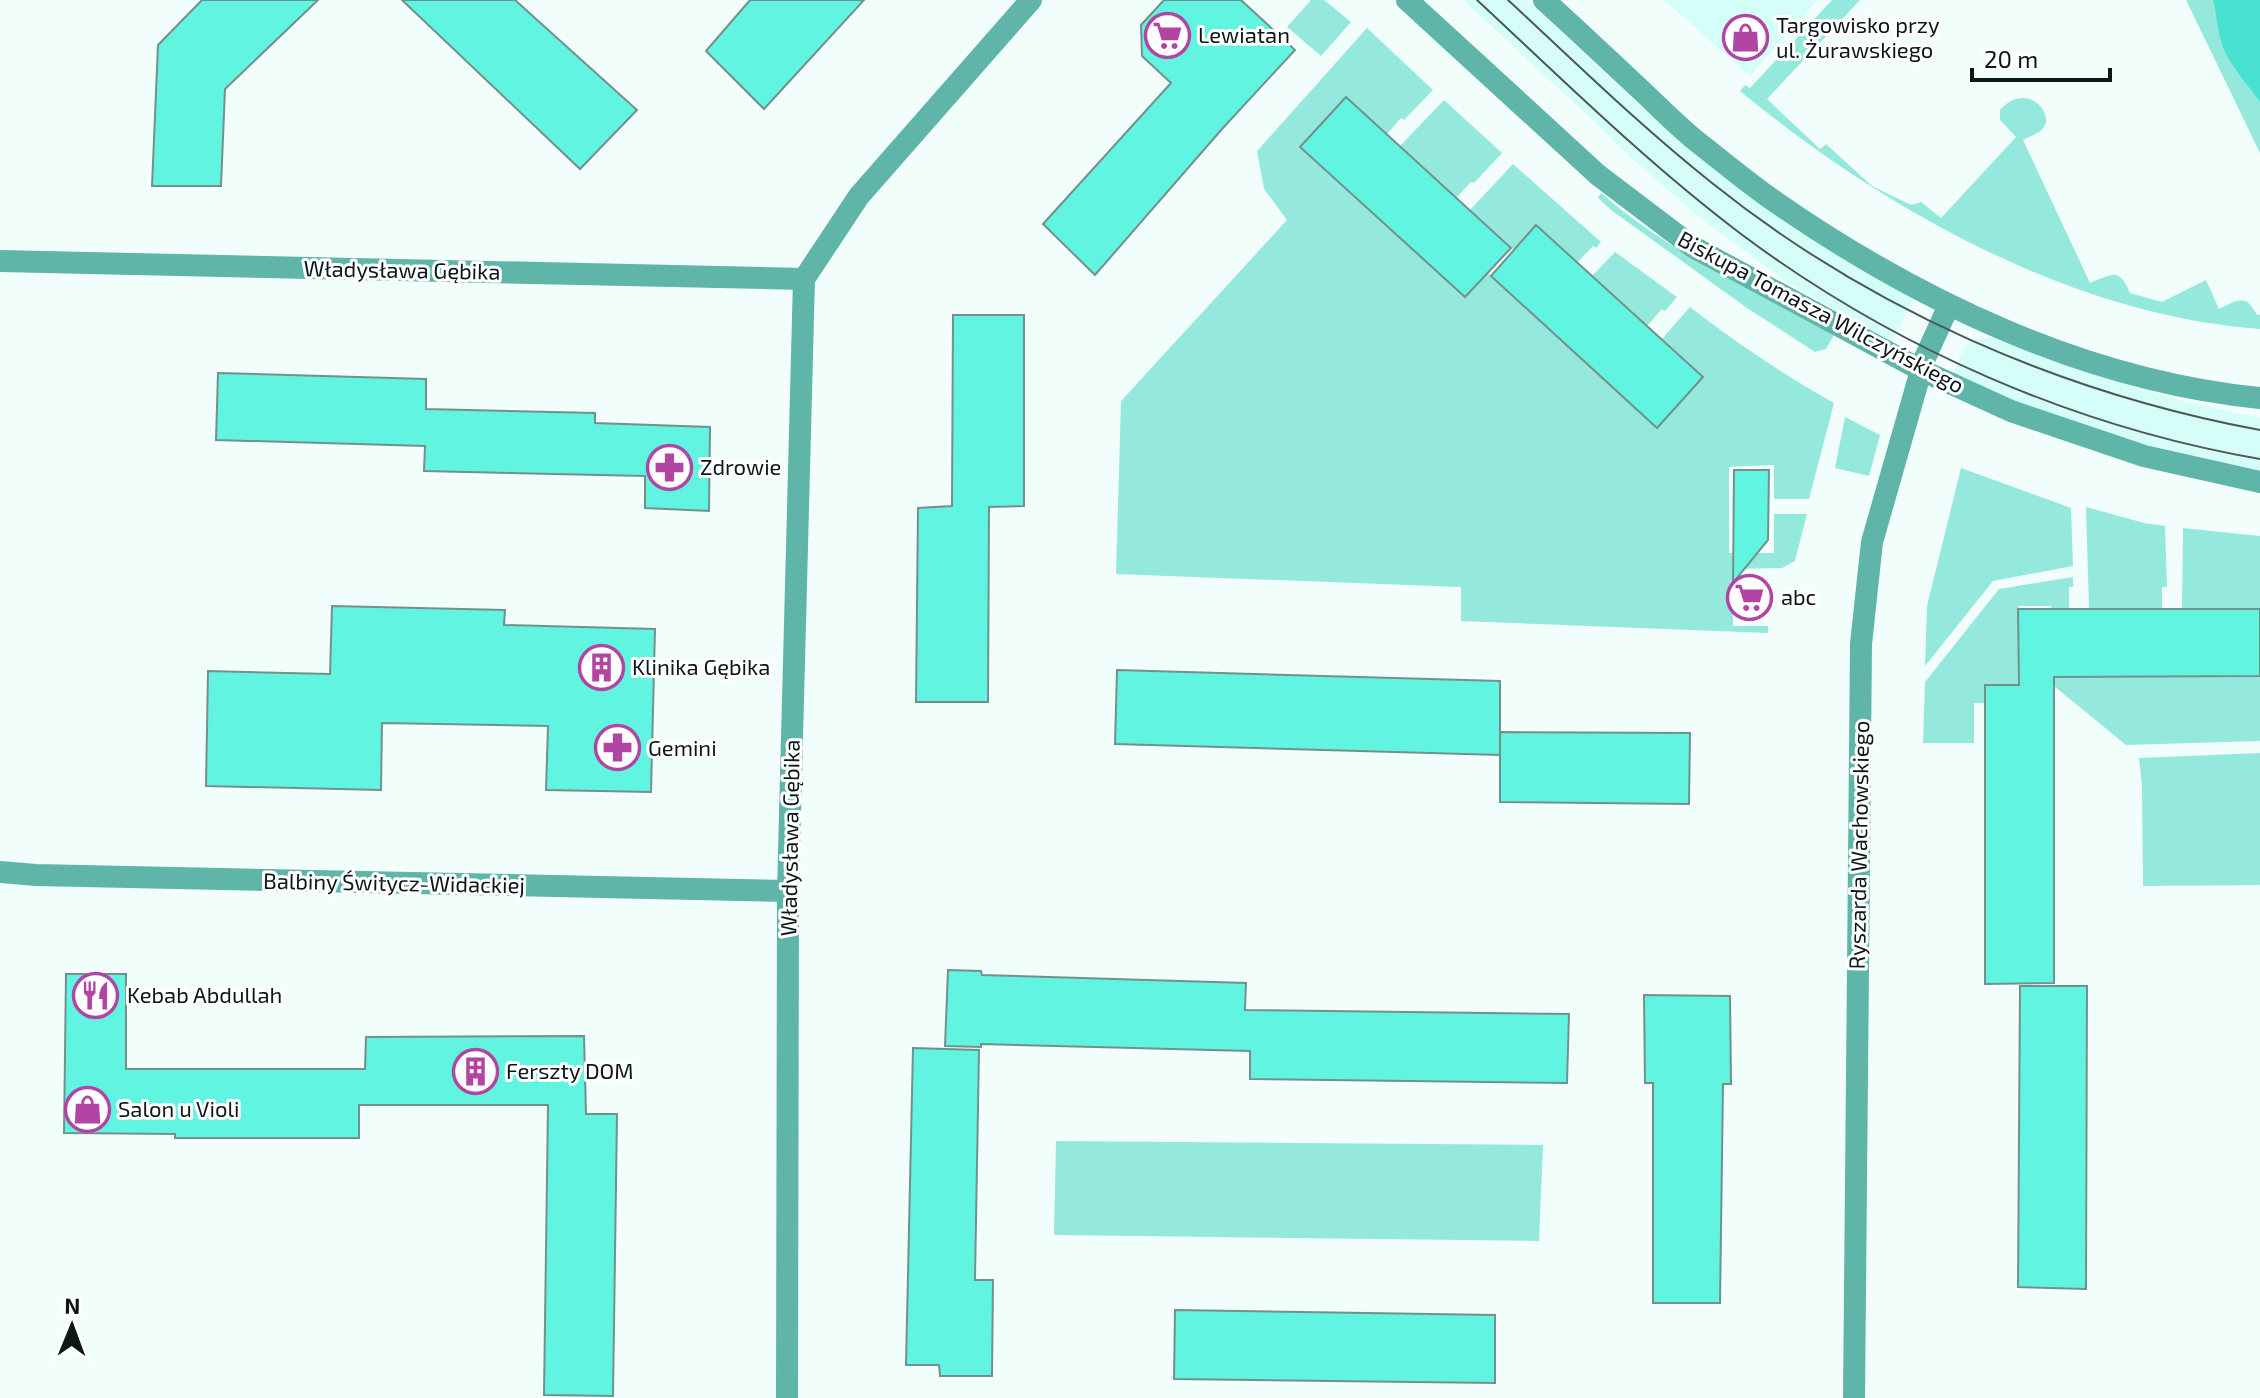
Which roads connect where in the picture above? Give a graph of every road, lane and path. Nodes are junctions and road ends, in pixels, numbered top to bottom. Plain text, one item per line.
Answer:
1 (1031, 0) edge
2 (1407, 0) edge
3 (1544, 0) edge
4 (0, 261) edge
5 (804, 279) junction
6 (1949, 305) junction
7 (1921, 370) junction
8 (2260, 398) edge
9 (2260, 482) edge
10 (0, 872) edge
11 (788, 891) junction
12 (787, 1398) edge
13 (1854, 1398) edge

1 - 5 street
2 - 7 street, Biskupa Tomasza Wilczyńskiego
3 - 6 street
4 - 5 street, Władysława Gębika
5 - 11 street, Władysława Gębika
6 - 7 street, Ryszarda Wachowskiego
6 - 8 street
7 - 9 street, Biskupa Tomasza Wilczyńskiego
7 - 13 street, Ryszarda Wachowskiego
10 - 11 street, Balbiny Świtycz-Widackiej
11 - 12 street, Władysława Gębika

